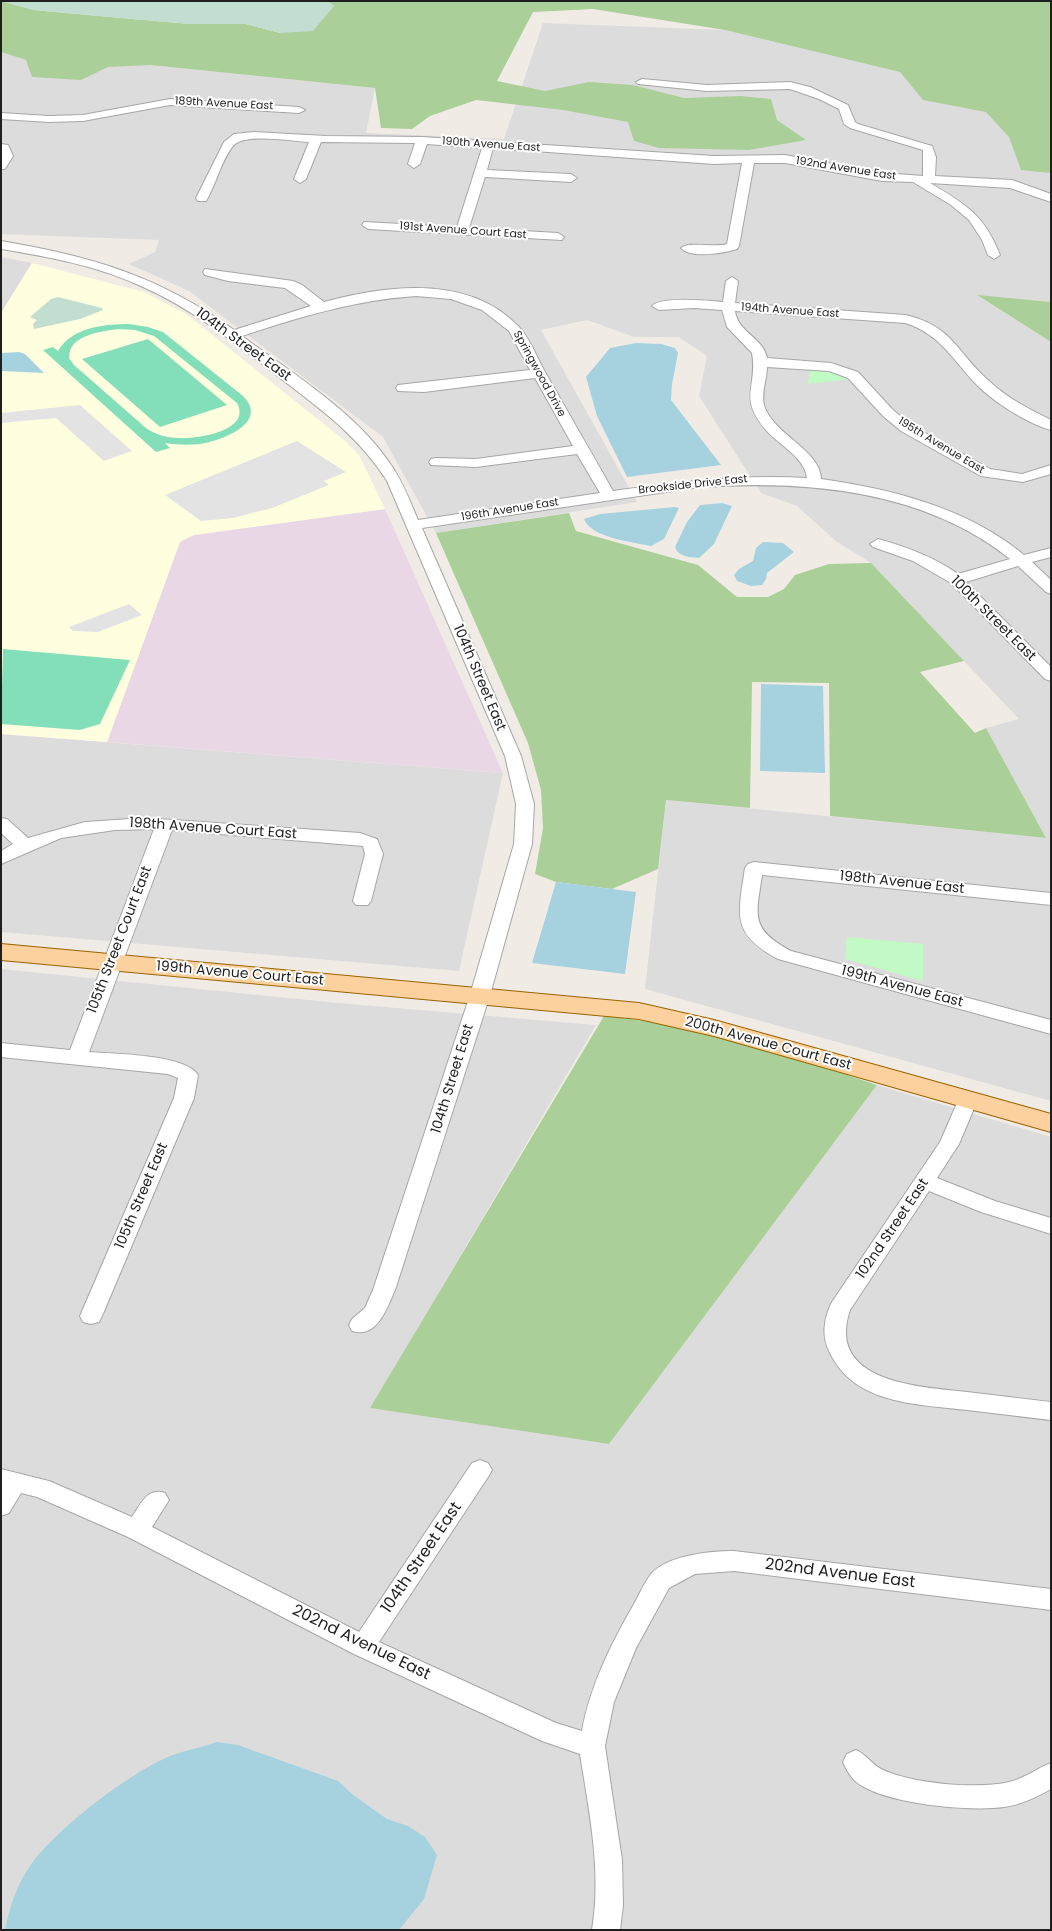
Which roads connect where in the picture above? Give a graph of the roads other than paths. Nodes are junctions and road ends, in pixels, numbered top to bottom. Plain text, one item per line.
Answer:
1 (642, 82) dead end
2 (299, 110) dead end
3 (1, 116) edge
4 (316, 139) junction
5 (422, 140) junction
6 (489, 144) junction
7 (4, 147) dead end
8 (748, 161) junction
9 (414, 164) dead end
10 (1, 166) edge
11 (481, 173) junction
12 (571, 178) dead end
13 (300, 179) dead end
14 (915, 179) junction
15 (929, 179) junction
16 (202, 198) dead end
17 (1051, 198) edge
18 (368, 225) dead end
19 (462, 230) junction
20 (558, 237) dead end
21 (1, 245) edge
22 (687, 248) dead end
23 (994, 255) dead end
24 (209, 272) dead end
25 (732, 281) dead end
26 (509, 303) dead end
27 (320, 306) junction
28 (659, 306) dead end
29 (728, 306) junction
30 (491, 310) junction
31 (232, 335) junction
32 (760, 362) junction
33 (539, 374) junction
34 (403, 388) dead end
35 (1051, 426) edge
36 (580, 449) junction
37 (436, 462) dead end
38 (1051, 469) edge
39 (814, 482) junction
40 (608, 495) junction
41 (413, 525) junction
42 (878, 544) dead end
43 (1051, 552) edge
44 (1020, 560) junction
45 (956, 580) junction
46 (1051, 589) edge
47 (1051, 676) edge
48 (1, 823) edge
49 (165, 824) junction
50 (26, 845) junction
51 (1, 858) edge
52 (1051, 899) edge
53 (362, 901) dead end
54 (758, 938) joint
55 (1, 952) edge
56 (111, 962) junction
57 (480, 995) junction
58 (1051, 1027) edge
59 (1, 1050) edge
60 (77, 1057) junction
61 (968, 1099) junction
62 (1051, 1123) edge
63 (925, 1180) junction
64 (1051, 1226) edge
65 (91, 1316) dead end
66 (360, 1325) dead end
67 (1051, 1411) edge
68 (480, 1470) dead end
69 (9, 1480) edge
70 (157, 1500) dead end
71 (1, 1506) edge
72 (136, 1530) junction
73 (1051, 1600) edge
74 (363, 1646) junction
75 (592, 1746) junction
76 (856, 1762) dead end
77 (1051, 1775) edge
78 (606, 1930) edge

1 - 15 street
2 - 3 street, 189th Avenue East
4 - 5 street, 190th Avenue East
4 - 13 street
4 - 16 street, 190th Avenue East
5 - 6 street, 190th Avenue East
5 - 9 street
6 - 8 street, 190th Avenue East
6 - 11 street
7 - 10 street
8 - 14 street, 192nd Avenue East
8 - 22 street
11 - 12 street
11 - 19 street
14 - 15 street
14 - 23 street
15 - 17 street
18 - 19 street, 191st Avenue Court East
19 - 20 street, 191st Avenue Court East
21 - 31 street, 104th Street East
24 - 27 street
25 - 29 street
26 - 30 street
27 - 30 street, Springwood Drive
27 - 31 street, Springwood Drive
28 - 29 street, 194th Avenue East
29 - 32 street
29 - 35 street, 194th Avenue East
30 - 33 street, Springwood Drive
31 - 41 street, 104th Street East
32 - 38 street, 195th Avenue East
32 - 39 street
33 - 34 street
33 - 36 street, Springwood Drive
36 - 37 street
36 - 40 street, Springwood Drive
39 - 40 street, Brookside Drive East
39 - 44 street, Brookside Drive East
40 - 41 street, 196th Avenue East
41 - 57 street, 104th Street East
42 - 45 street, 100th Street East
43 - 44 street
44 - 45 street
44 - 46 street, Brookside Drive East
45 - 47 street, 100th Street East
48 - 50 street
49 - 50 street, 198th Avenue Court East
49 - 53 street, 198th Avenue Court East
49 - 56 street, 105th Street Court East
50 - 51 street, 198th Avenue Court East
52 - 54 street, 198th Avenue East
54 - 58 street, 199th Avenue East
55 - 56 main road, 199th Avenue Court East
56 - 57 main road, 199th Avenue Court East
56 - 60 street, 105th Street Court East
57 - 61 main road, 200th Avenue Court East
57 - 66 street, 104th Street East
59 - 60 street
60 - 65 street, 105th Street East
61 - 62 main road, 200th Avenue Court East
61 - 63 street, 102nd Street East
63 - 64 street
63 - 67 street, 102nd Street East
68 - 74 street, 104th Street East
69 - 71 street
69 - 72 street, 202nd Avenue East
70 - 72 street
72 - 74 street, 202nd Avenue East
73 - 75 street, 202nd Avenue East
74 - 75 street, 202nd Avenue East
75 - 78 street, 202nd Avenue East
76 - 77 street

